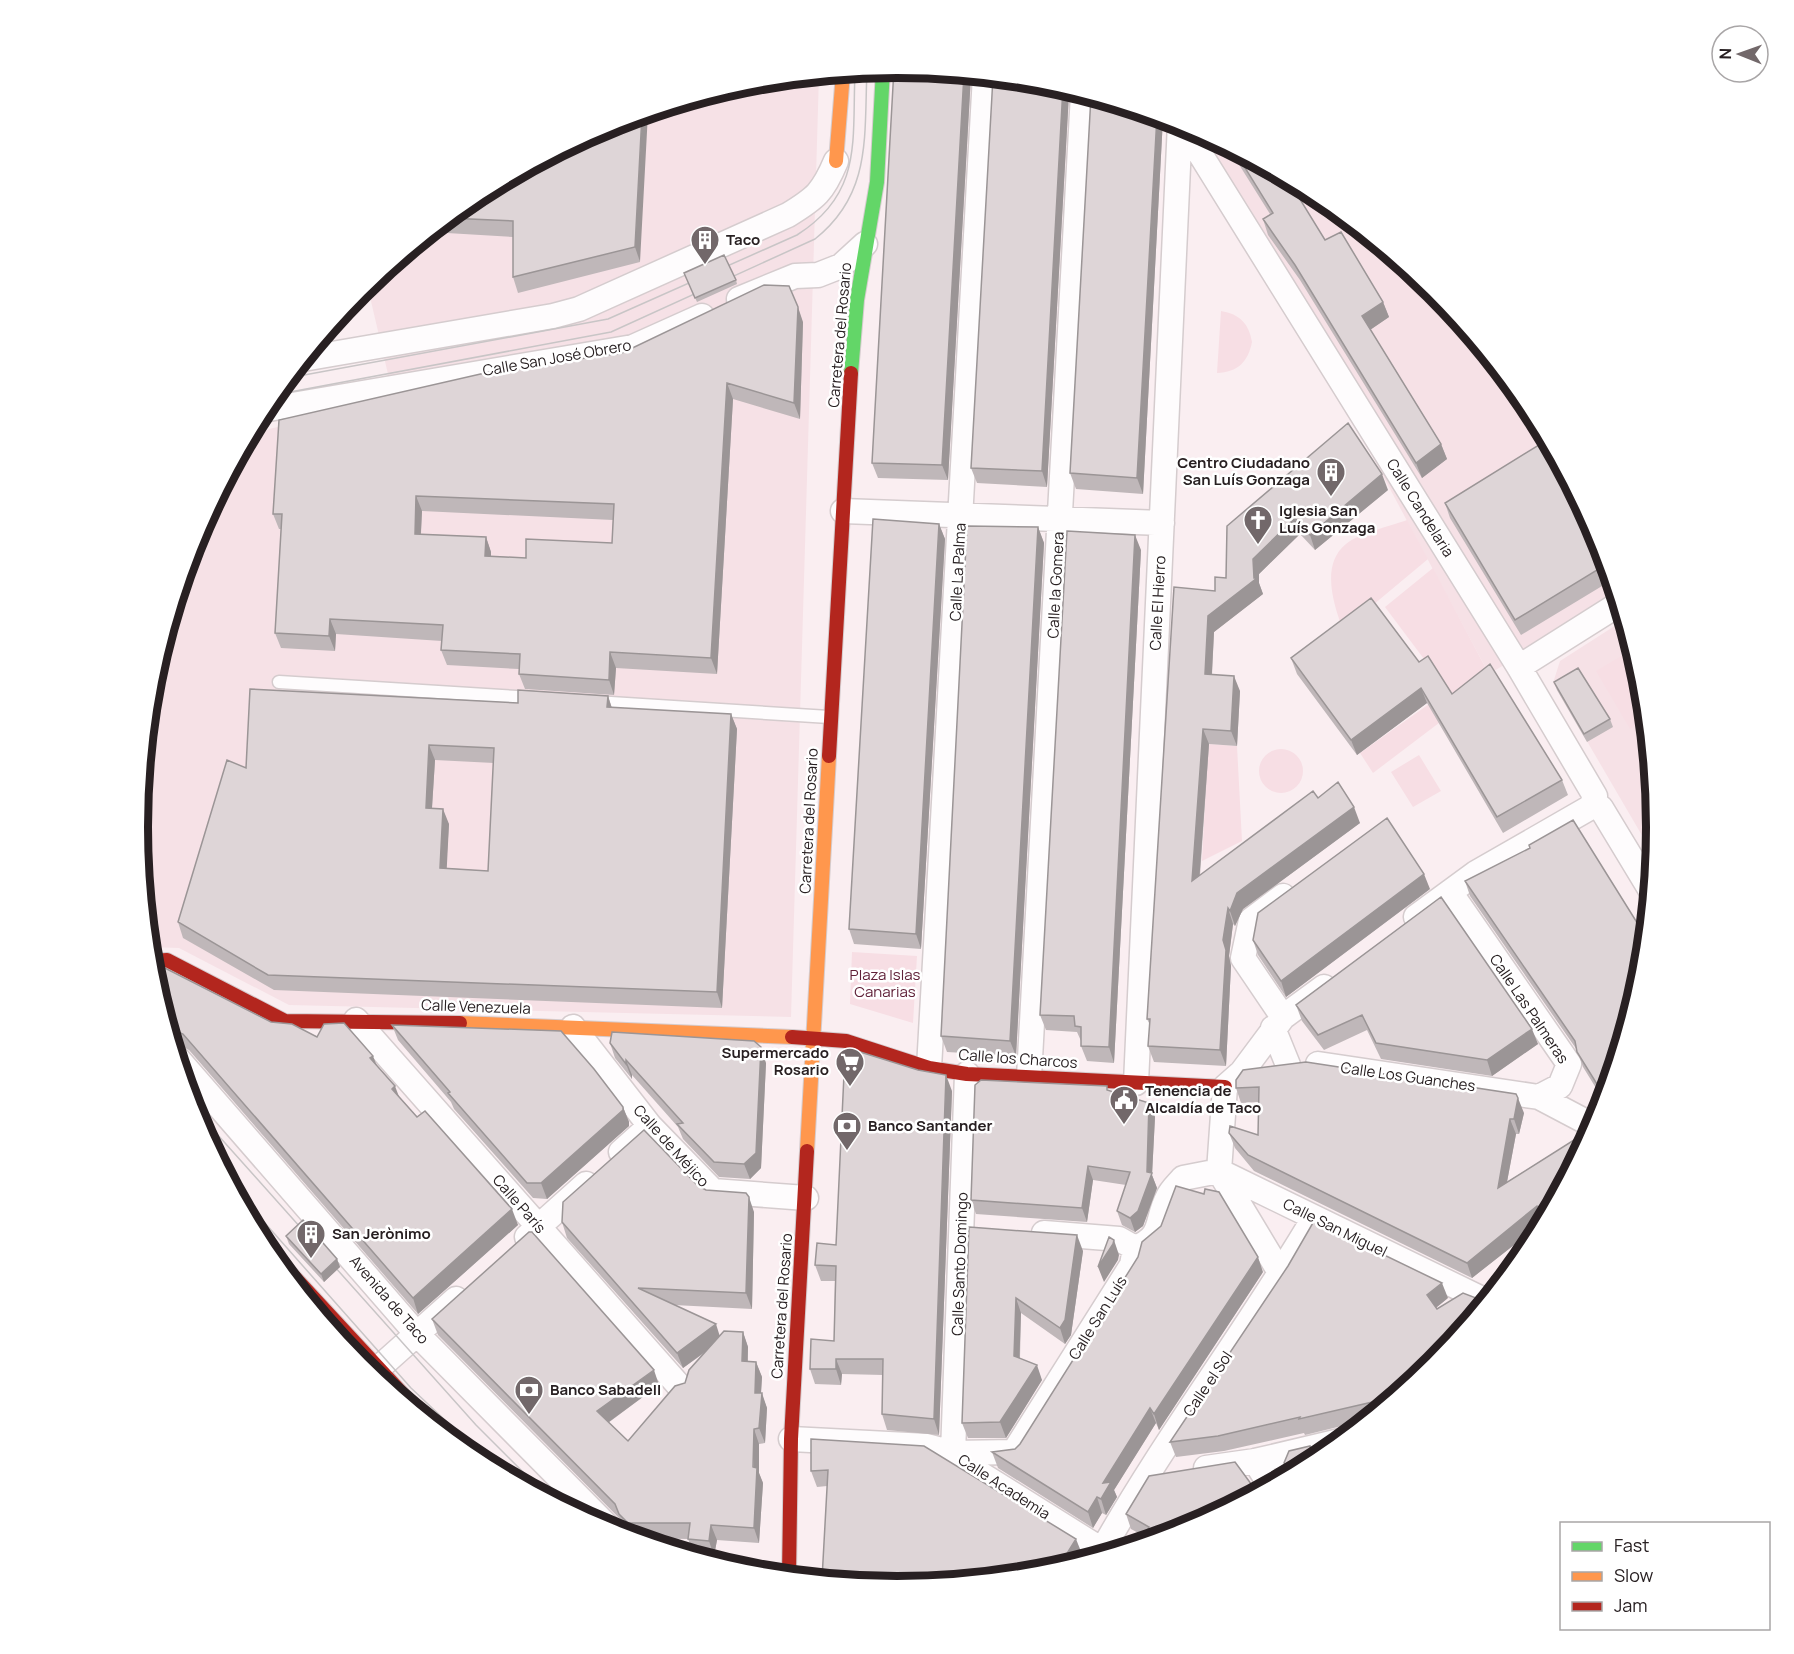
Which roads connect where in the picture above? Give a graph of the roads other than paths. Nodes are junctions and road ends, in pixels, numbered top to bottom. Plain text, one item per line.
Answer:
1 (882, 79) edge
2 (842, 80) edge
3 (985, 83) edge
4 (1083, 102) edge
5 (1180, 133) edge
6 (1189, 137) edge
7 (836, 161) joint
8 (865, 244) junction
9 (318, 352) edge
10 (276, 408) edge
11 (843, 511) junction
12 (962, 515) junction
13 (1060, 519) junction
14 (1162, 523) junction
15 (1613, 608) edge
16 (1519, 667) junction
17 (279, 682) dead end
18 (540, 699) edge
19 (576, 701) edge
20 (831, 717) junction
21 (1592, 807) junction
22 (1644, 879) edge
23 (1306, 880) edge
24 (1450, 892) junction
25 (1394, 934) edge
26 (160, 960) edge
27 (1338, 976) edge
28 (356, 1020) junction
29 (1278, 1023) junction
30 (573, 1027) junction
31 (814, 1038) junction
32 (1288, 1065) junction
33 (929, 1068) junction
34 (190, 1072) edge
35 (967, 1074) junction
36 (1029, 1077) junction
37 (1233, 1079) junction
38 (1136, 1083) junction
39 (1539, 1097) junction
40 (1586, 1122) edge
41 (650, 1126) junction
42 (1219, 1171) junction
43 (806, 1198) junction
44 (1314, 1218) junction
45 (538, 1226) junction
46 (1018, 1231) edge
47 (1135, 1248) junction
48 (513, 1249) edge
49 (1281, 1274) junction
50 (471, 1286) edge
51 (1479, 1298) edge
52 (416, 1333) junction
53 (379, 1368) edge
54 (681, 1388) edge
55 (790, 1439) junction
56 (1318, 1446) edge
57 (953, 1454) junction
58 (1255, 1461) junction
59 (1147, 1475) junction
60 (1266, 1479) edge
61 (592, 1511) edge
62 (1105, 1546) edge
63 (1095, 1549) edge
64 (789, 1568) edge

1 - 8 main road, Carretera del Rosario
2 - 7 main road
3 - 12 street, Calle La Palma
4 - 13 street, Calle la Gomera
5 - 14 street, Calle El Hierro
6 - 16 street, Calle Candelaria
7 - 9 street
8 - 10 street, Calle San José Obrero
8 - 11 main road, Carretera del Rosario
11 - 12 street
11 - 20 main road, Carretera del Rosario
12 - 13 street
12 - 33 street, Calle La Palma
13 - 14 street
13 - 36 street, Calle la Gomera
14 - 38 street, Calle El Hierro
15 - 16 street
16 - 21 street, Calle Candelaria
17 - 18 lane
19 - 20 lane
20 - 31 main road, Carretera del Rosario
21 - 22 street
21 - 24 street
23 - 29 street
24 - 25 street
24 - 39 street, Calle Las Palmeras
26 - 28 main road, Calle Venezuela
27 - 29 street
28 - 30 main road, Calle Venezuela
28 - 45 street, Calle París
29 - 32 street
29 - 37 street
30 - 31 main road, Calle Venezuela
30 - 41 street, Calle de Méjico
31 - 33 main road, Calle los Charcos
31 - 43 main road, Carretera del Rosario
32 - 37 street, Calle Los Guanches
32 - 39 street, Calle Los Guanches
33 - 35 main road, Calle los Charcos
34 - 52 street, Avenida de Taco
35 - 36 main road, Calle los Charcos
35 - 57 street, Calle Santo Domingo
36 - 38 main road, Calle los Charcos
37 - 38 main road, Calle los Charcos
37 - 42 street
39 - 40 street
41 - 43 street, Calle de Méjico
41 - 45 street
42 - 44 street, Calle San Miguel
42 - 47 street
42 - 49 street
43 - 55 main road, Carretera del Rosario
44 - 49 street, Calle el Sol
44 - 51 street, Calle San Miguel
45 - 48 street
45 - 54 street, Calle París
46 - 47 street
47 - 57 street, Calle San Luís
49 - 59 street, Calle el Sol
50 - 52 street
52 - 53 street
52 - 61 street, Avenida de Taco
55 - 57 street, Calle Academia
55 - 64 main road, Carretera del Rosario
56 - 58 street
57 - 63 street, Calle Academia
58 - 59 street
58 - 60 street
59 - 62 street, Calle el Sol

